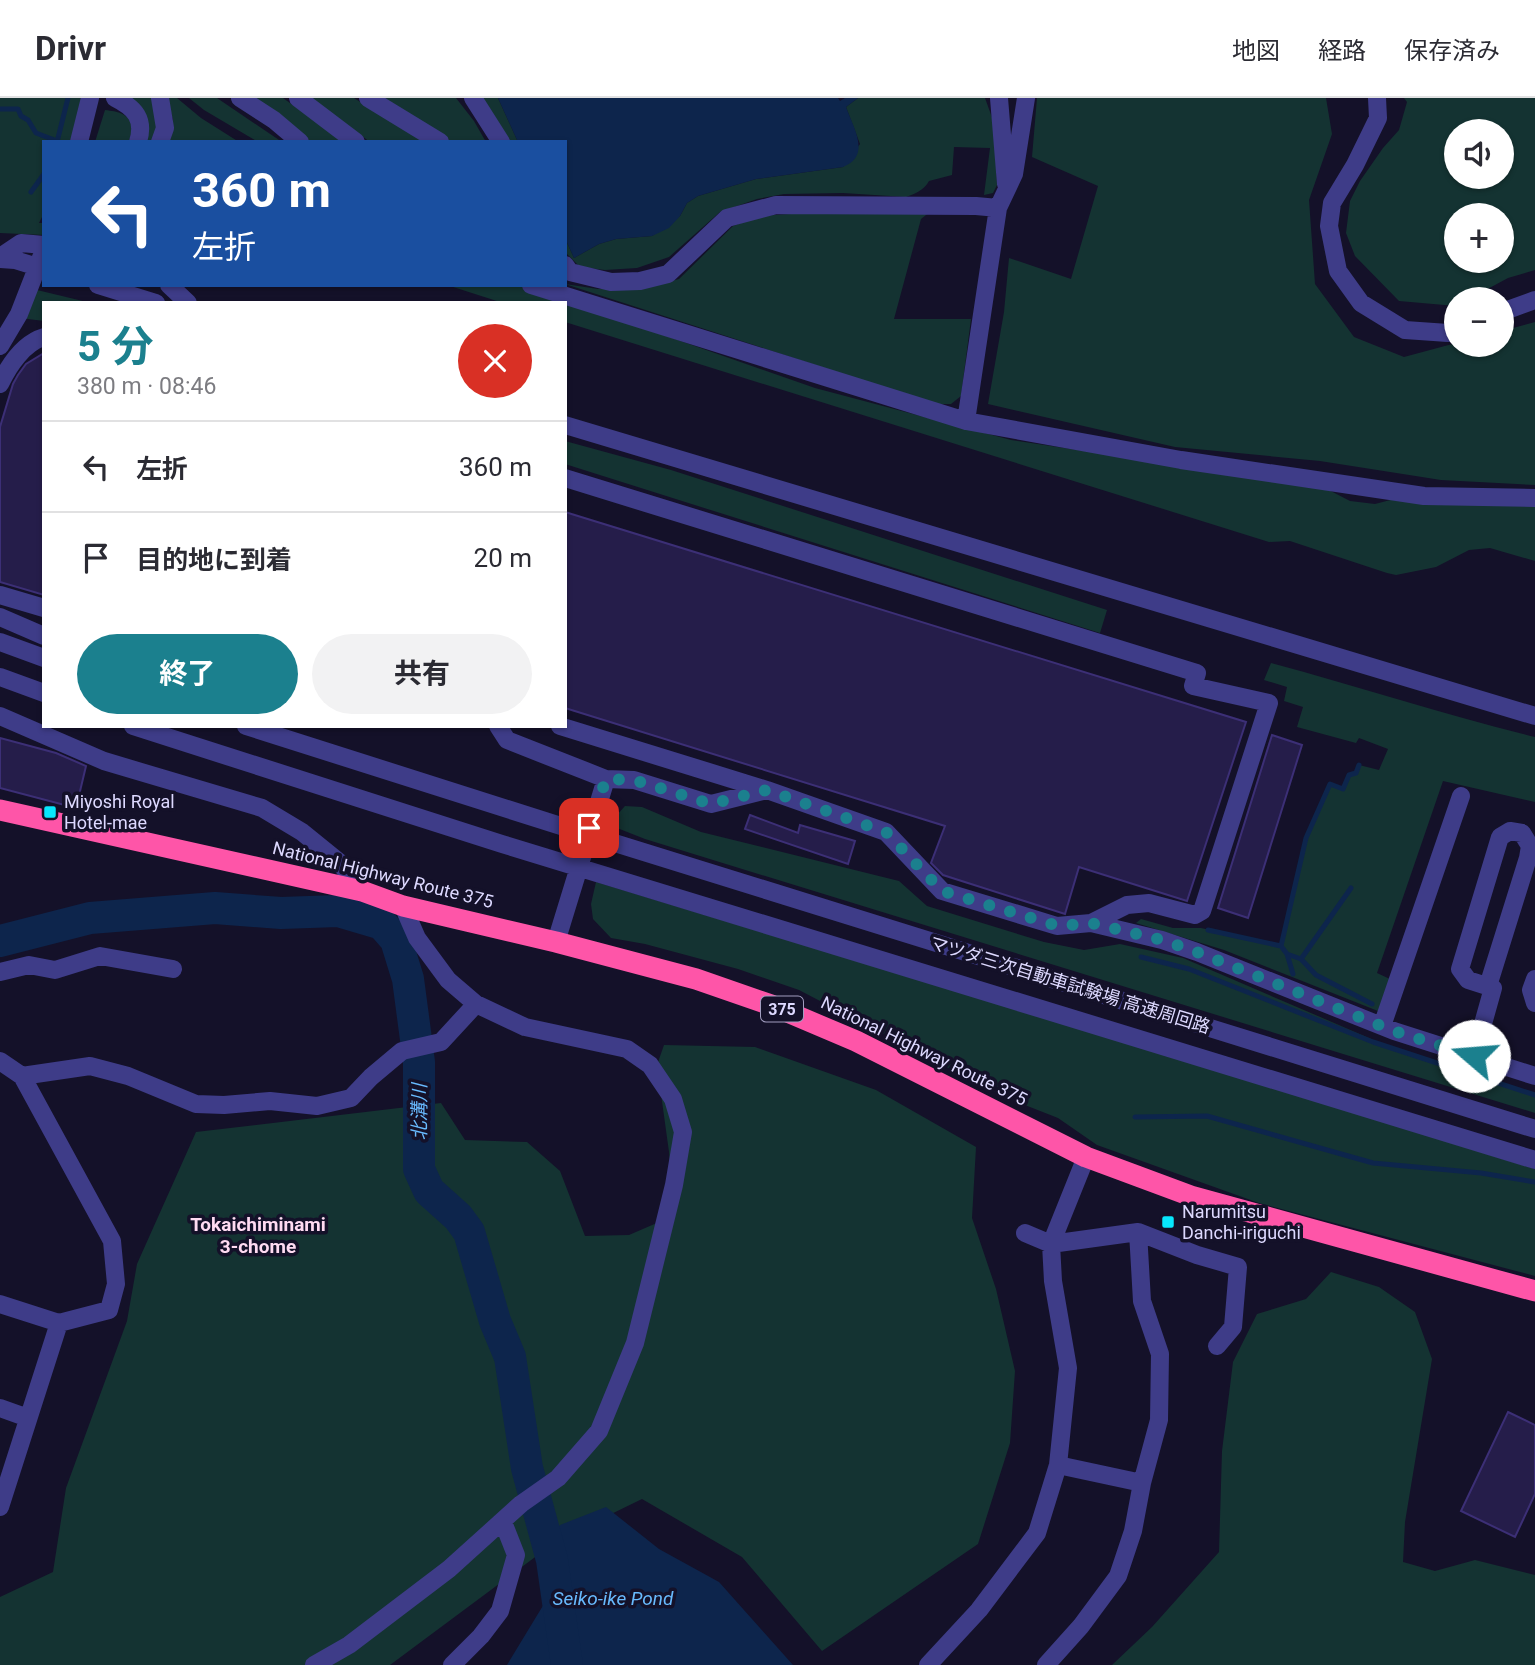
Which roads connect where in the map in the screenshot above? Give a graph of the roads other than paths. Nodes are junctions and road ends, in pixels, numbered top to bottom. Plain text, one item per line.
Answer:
1 (90, 98) edge
2 (115, 98) edge
3 (160, 98) edge
4 (240, 98) edge
5 (298, 98) edge
6 (368, 98) edge
7 (473, 98) edge
8 (1026, 98) edge
9 (1377, 98) edge
10 (997, 102) edge
11 (80, 140) edge
12 (139, 140) edge
13 (161, 140) edge
14 (298, 140) edge
15 (353, 140) edge
16 (437, 140) edge
17 (500, 140) edge
18 (1006, 191) junction
19 (998, 208) junction
20 (42, 247) edge
21 (42, 252) edge
22 (9, 255) edge
23 (42, 268) edge
24 (567, 268) edge
25 (105, 287) edge
26 (139, 287) edge
27 (171, 287) edge
28 (539, 287) edge
29 (1535, 300) edge
30 (151, 301) edge
31 (156, 301) edge
32 (186, 301) edge
33 (1514, 308) edge
34 (1444, 333) edge
35 (42, 338) edge
36 (0, 346) edge
37 (0, 384) edge
38 (966, 421) junction
39 (567, 426) edge
40 (567, 479) edge
41 (1535, 498) edge
42 (0, 595) edge
43 (42, 607) edge
44 (0, 617) edge
45 (42, 635) edge
46 (0, 642) edge
47 (42, 657) edge
48 (0, 677) edge
49 (42, 692) edge
50 (0, 716) edge
51 (1535, 716) edge
52 (139, 728) edge
53 (252, 728) edge
54 (499, 728) edge
55 (566, 728) edge
56 (606, 779) junction
57 (767, 790) junction
58 (1461, 796) dead end
59 (0, 810) edge
60 (362, 891) junction
61 (403, 906) junction
62 (1091, 923) junction
63 (556, 942) junction
64 (173, 969) dead end
65 (0, 972) edge
66 (1535, 979) edge
67 (1488, 986) junction
68 (1535, 1003) edge
69 (476, 1004) junction
70 (1382, 1026) junction
71 (1474, 1056) junction
72 (0, 1061) edge
73 (22, 1076) junction
74 (1535, 1076) edge
75 (1535, 1129) edge
76 (1086, 1157) junction
77 (1535, 1160) edge
78 (1138, 1231) junction
79 (1024, 1233) dead end
80 (1051, 1244) junction
81 (1535, 1291) edge
82 (0, 1304) edge
83 (59, 1323) junction
84 (1217, 1346) dead end
85 (0, 1408) edge
86 (29, 1418) junction
87 (1058, 1465) junction
88 (1142, 1483) junction
89 (0, 1506) edge
90 (503, 1522) junction
91 (314, 1665) edge
92 (452, 1665) edge
93 (928, 1665) edge
94 (1046, 1665) edge

1 - 11 street
2 - 12 street
3 - 13 street
4 - 14 street
5 - 15 street
6 - 16 street
7 - 17 street
8 - 18 street
9 - 34 street
10 - 18 street
18 - 19 street
19 - 24 street
19 - 38 street
20 - 22 street
21 - 36 street
22 - 23 street
25 - 30 street
26 - 31 street
27 - 32 street
28 - 38 street
29 - 33 street
35 - 37 street
38 - 41 street
39 - 51 street
40 - 62 street
42 - 43 street
44 - 45 street
46 - 47 street
48 - 49 street
50 - 60 street
52 - 77 street
53 - 75 street, マツダ三次自動車試験場 高速周回路
54 - 56 street
55 - 57 street
56 - 57 street
56 - 63 street
57 - 62 street
58 - 70 street
59 - 60 highway, National Highway Route 375 / 375
60 - 61 highway, National Highway Route 375 / 375
61 - 63 highway, National Highway Route 375 / 375
61 - 69 street
62 - 70 street
63 - 76 highway, National Highway Route 375 / 375
64 - 65 street
66 - 68 street
67 - 67 street
67 - 71 street
69 - 73 street
69 - 90 street
70 - 71 street
71 - 74 street
72 - 73 street
73 - 83 street
76 - 80 street
76 - 81 highway, National Highway Route 375 / 375
78 - 80 street
78 - 84 street
78 - 88 street
79 - 80 street
80 - 87 street
82 - 83 street
83 - 86 street
85 - 86 street
86 - 89 street
87 - 88 street
87 - 93 street
88 - 94 street
90 - 91 street
90 - 92 street

